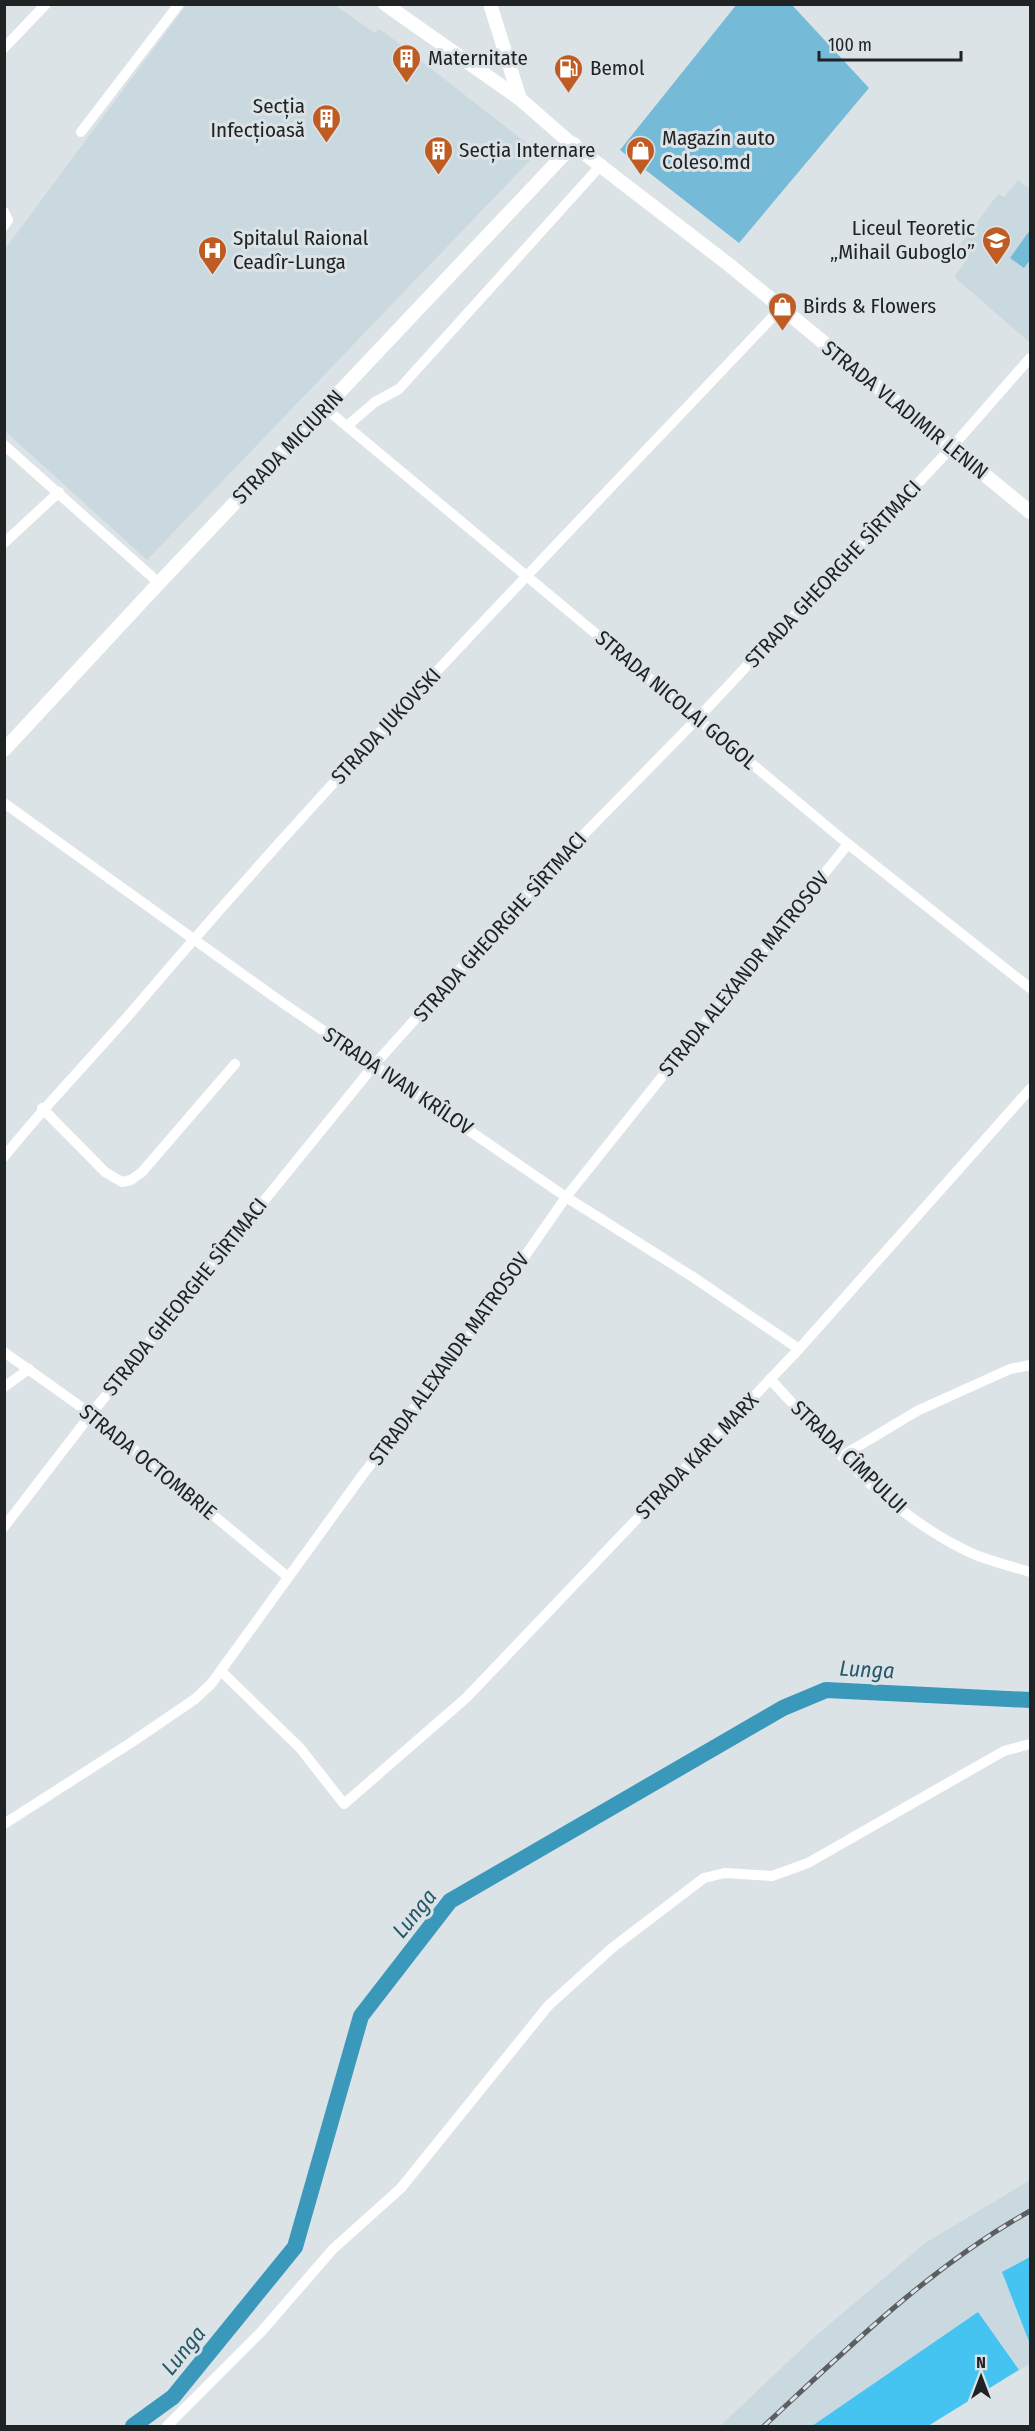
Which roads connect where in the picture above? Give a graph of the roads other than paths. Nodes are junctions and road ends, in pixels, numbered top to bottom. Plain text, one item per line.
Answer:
1 (46, 4) edge
2 (179, 4) edge
3 (385, 4) edge
4 (490, 4) edge
5 (4, 48) edge
6 (520, 99) junction
7 (81, 132) dead end
8 (574, 144) junction
9 (602, 164) junction
10 (4, 212) edge
11 (4, 226) edge
12 (781, 308) junction
13 (1030, 358) edge
14 (325, 408) junction
15 (347, 426) junction
16 (4, 445) edge
17 (952, 447) junction
18 (59, 492) junction
19 (1030, 512) edge
20 (4, 543) edge
21 (528, 577) junction
22 (159, 583) junction
23 (698, 718) junction
24 (4, 750) edge
25 (4, 803) edge
26 (848, 844) junction
27 (194, 938) junction
28 (1030, 988) edge
29 (235, 1064) dead end
30 (375, 1064) junction
31 (1030, 1089) edge
32 (42, 1108) junction
33 (4, 1157) edge
34 (566, 1197) junction
35 (799, 1349) junction
36 (4, 1352) edge
37 (1030, 1365) edge
38 (29, 1369) junction
39 (770, 1379) junction
40 (4, 1387) edge
41 (91, 1414) junction
42 (842, 1456) junction
43 (4, 1527) edge
44 (1030, 1572) edge
45 (288, 1577) junction
46 (221, 1671) junction
47 (1030, 1744) edge
48 (4, 1824) edge
49 (167, 2427) edge

1 - 5 street
2 - 7 street
3 - 6 main road, STRADA VLADIMIR LENIN
4 - 6 main road
6 - 8 main road, STRADA VLADIMIR LENIN
8 - 9 main road, STRADA VLADIMIR LENIN
8 - 14 main road, STRADA MICIURIN
9 - 12 main road, STRADA VLADIMIR LENIN
9 - 15 street
10 - 11 street
12 - 17 main road, STRADA VLADIMIR LENIN
12 - 21 street, STRADA JUKOVSKI
13 - 17 street, STRADA GHEORGHE SÎRTMACI
14 - 15 street, STRADA NICOLAI GOGOL
14 - 22 main road, STRADA MICIURIN
15 - 21 street, STRADA NICOLAI GOGOL
16 - 18 street
17 - 19 main road, STRADA VLADIMIR LENIN
17 - 23 street, STRADA GHEORGHE SÎRTMACI
18 - 20 street
18 - 22 street
21 - 23 street, STRADA NICOLAI GOGOL
21 - 27 street, STRADA JUKOVSKI
22 - 24 main road, STRADA MICIURIN
23 - 26 street, STRADA NICOLAI GOGOL
23 - 30 street, STRADA GHEORGHE SÎRTMACI
25 - 27 street, STRADA IVAN KRÎLOV
26 - 28 street, STRADA NICOLAI GOGOL
26 - 34 street, STRADA ALEXANDR MATROSOV
27 - 30 street, STRADA IVAN KRÎLOV
27 - 32 street, STRADA JUKOVSKI
29 - 32 street
30 - 34 street, STRADA IVAN KRÎLOV
30 - 41 street, STRADA GHEORGHE SÎRTMACI
31 - 35 street, STRADA KARL MARX
32 - 33 street, STRADA JUKOVSKI
34 - 35 street, STRADA IVAN KRÎLOV
34 - 45 street, STRADA ALEXANDR MATROSOV
35 - 39 street, STRADA KARL MARX
36 - 38 street, STRADA OCTOMBRIE
37 - 42 street
38 - 40 street
38 - 41 street, STRADA OCTOMBRIE
39 - 42 street, STRADA CÎMPULUI
39 - 46 street, STRADA KARL MARX
41 - 43 street, STRADA GHEORGHE SÎRTMACI
41 - 45 street, STRADA OCTOMBRIE
42 - 44 street, STRADA CÎMPULUI
45 - 46 street, STRADA ALEXANDR MATROSOV
46 - 48 street, STRADA ALEXANDR MATROSOV
47 - 49 street

